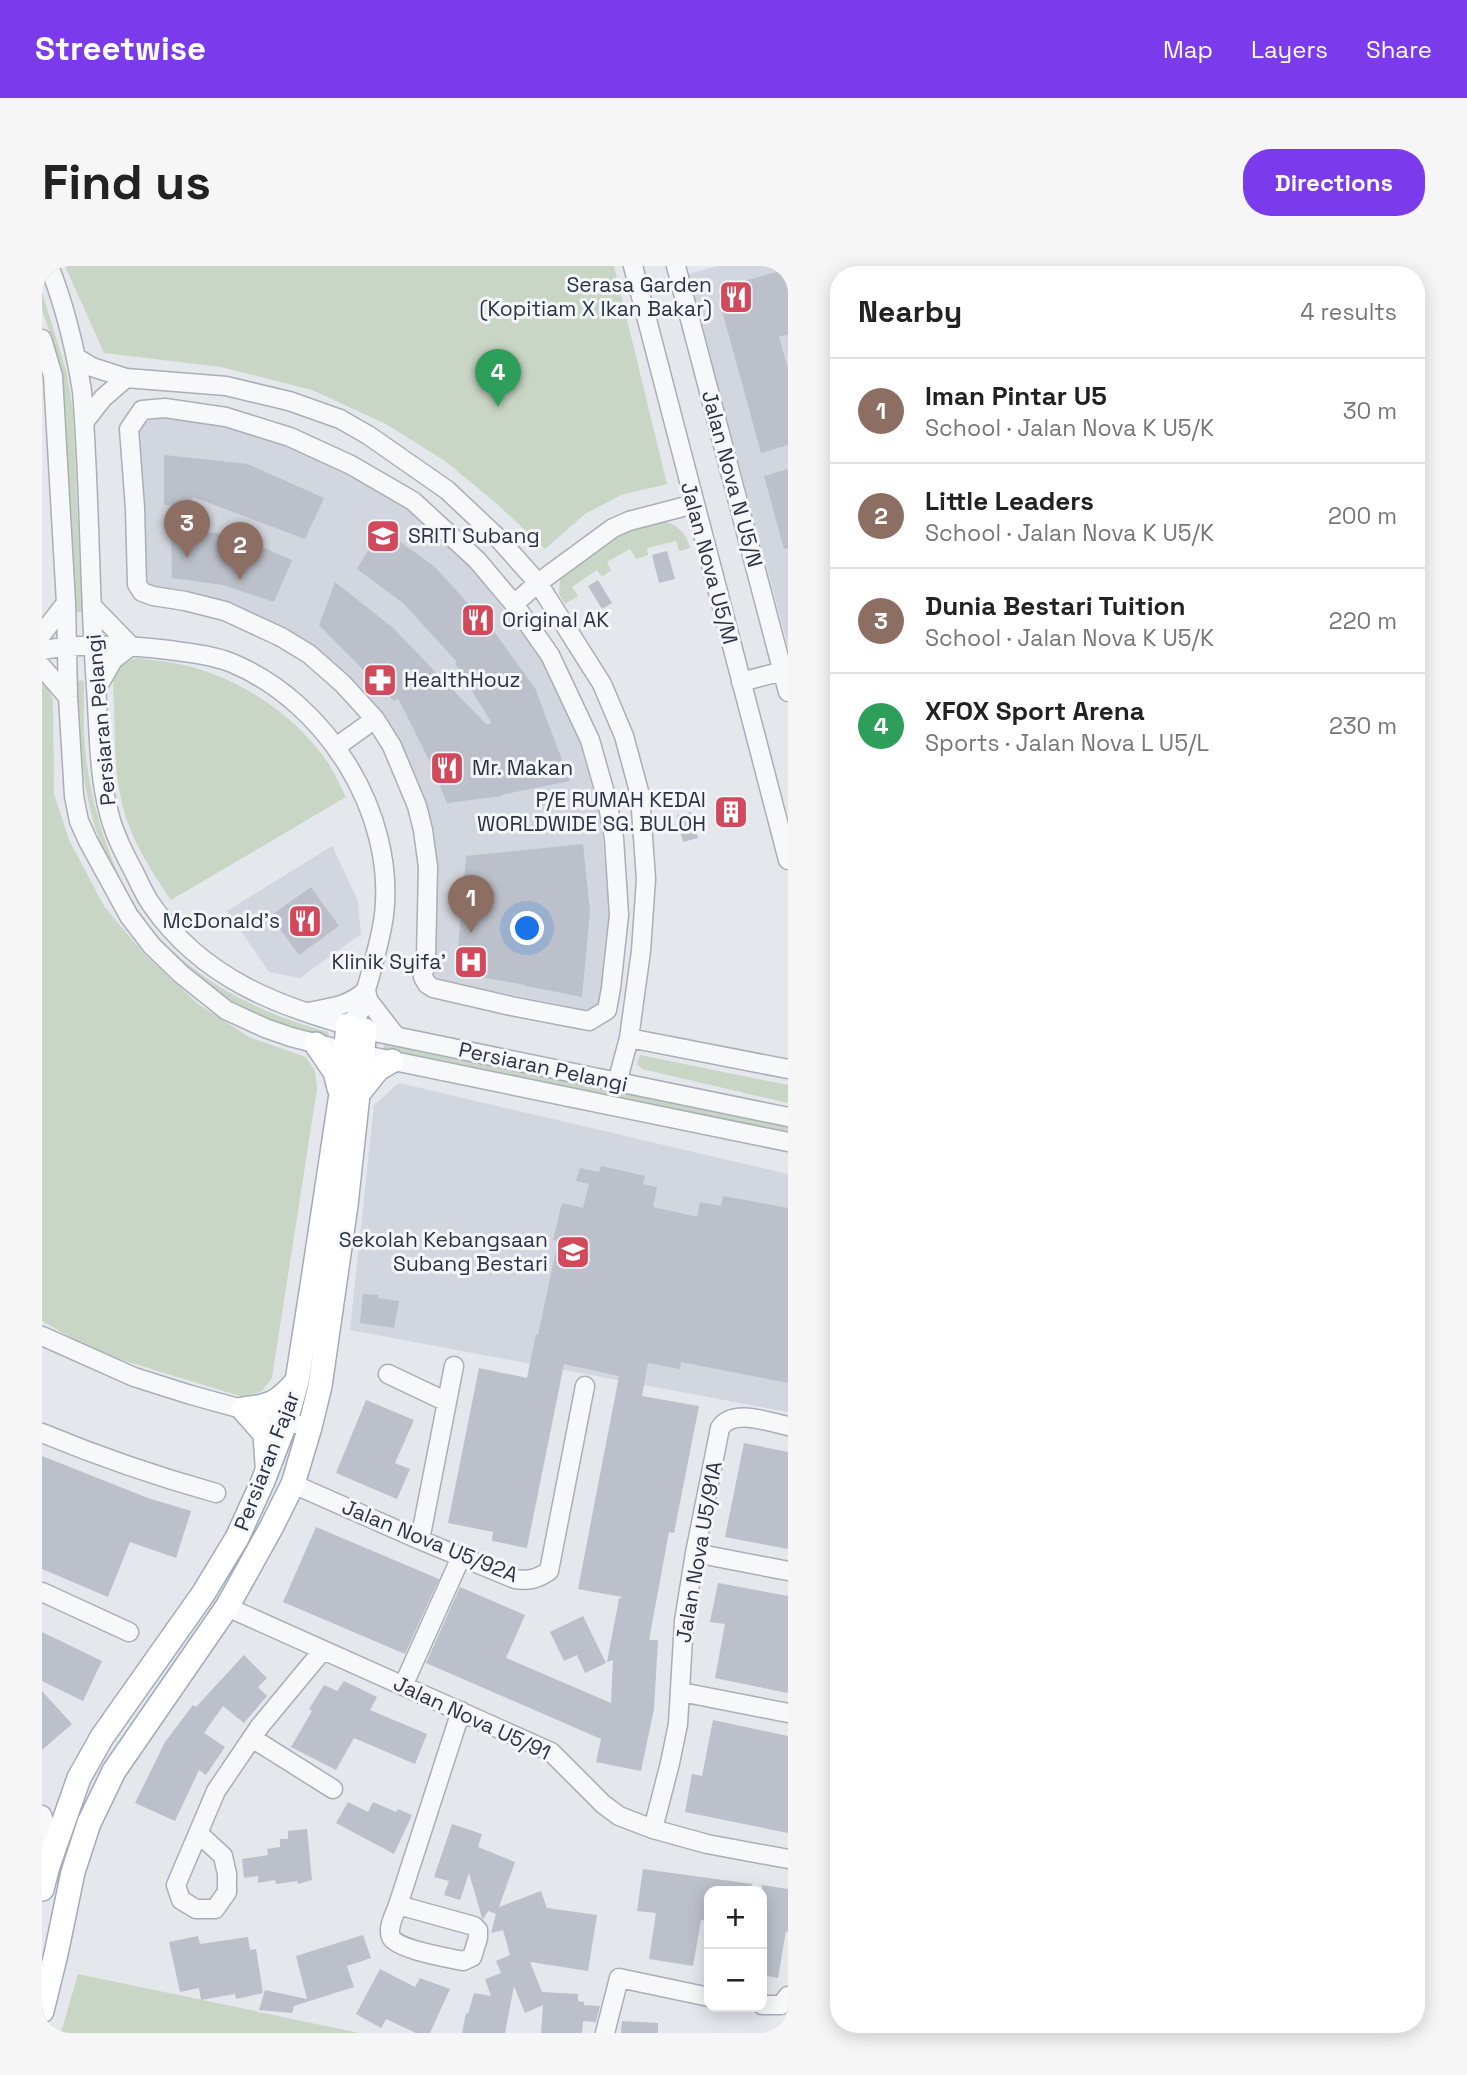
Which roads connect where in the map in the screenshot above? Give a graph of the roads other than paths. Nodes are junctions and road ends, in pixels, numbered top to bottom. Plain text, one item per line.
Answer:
1 (49, 266) edge
2 (633, 266) edge
3 (679, 267) edge
4 (42, 339) edge
5 (77, 358) junction
6 (125, 378) junction
7 (85, 421) junction
8 (694, 504) junction
9 (538, 583) junction
10 (66, 603) junction
11 (514, 604) junction
12 (93, 607) junction
13 (42, 634) edge
14 (93, 645) junction
15 (67, 646) junction
16 (131, 646) junction
17 (42, 650) edge
18 (42, 667) edge
19 (783, 671) junction
20 (741, 682) junction
21 (96, 689) junction
22 (788, 692) edge
23 (68, 697) junction
24 (375, 719) junction
25 (336, 747) junction
26 (788, 860) edge
27 (366, 990) junction
28 (305, 1013) junction
29 (358, 1022) junction
30 (395, 1035) junction
31 (629, 1038) junction
32 (316, 1044) junction
33 (353, 1052) junction
34 (392, 1061) junction
35 (788, 1069) edge
36 (618, 1083) junction
37 (350, 1094) junction
38 (788, 1117) edge
39 (788, 1142) edge
40 (42, 1336) edge
41 (454, 1366) dead end
42 (388, 1374) dead end
43 (297, 1381) junction
44 (585, 1386) dead end
45 (447, 1402) junction
46 (243, 1409) junction
47 (286, 1422) junction
48 (788, 1426) edge
49 (310, 1427) junction
50 (42, 1433) edge
51 (268, 1470) junction
52 (293, 1484) junction
53 (216, 1493) dead end
54 (420, 1540) junction
55 (695, 1553) junction
56 (461, 1557) junction
57 (788, 1572) edge
58 (42, 1592) edge
59 (227, 1606) junction
60 (129, 1632) dead end
61 (323, 1650) junction
62 (403, 1686) junction
63 (681, 1692) junction
64 (461, 1711) junction
65 (788, 1713) edge
66 (252, 1738) junction
67 (79, 1778) junction
68 (333, 1789) dead end
69 (42, 1805) edge
70 (42, 1815) edge
71 (653, 1829) junction
72 (198, 1833) dead end
73 (788, 1859) edge
74 (48, 1866) junction
75 (42, 1889) edge
76 (398, 1905) junction
77 (704, 1996) edge
78 (788, 1996) edge
79 (767, 2005) edge
80 (42, 2011) edge
81 (605, 2033) edge

1 - 5 street, Persiaran Pelangi
2 - 8 street, Jalan Nova U5/M
3 - 19 street, Jalan Nova N U5/N
4 - 10 street, Persiaran Pelangi
5 - 6 street
5 - 7 street, Persiaran Pelangi
6 - 7 street
6 - 9 street
7 - 12 street, Persiaran Pelangi
8 - 9 street
8 - 20 street, Jalan Nova U5/M
9 - 11 street
9 - 31 street
10 - 13 street
10 - 15 street, Persiaran Pelangi
11 - 24 street
11 - 24 street
12 - 14 street, Persiaran Pelangi
12 - 16 street
14 - 15 street
14 - 16 street
14 - 21 street, Persiaran Pelangi
15 - 17 street
15 - 23 street, Persiaran Pelangi
16 - 21 street
16 - 25 street
18 - 23 street
19 - 20 street
19 - 22 street, Jalan Nova N U5/N
20 - 26 street, Jalan Nova U5/M
21 - 28 street, Persiaran Pelangi
23 - 32 street, Persiaran Pelangi
24 - 25 street
25 - 27 street
27 - 28 street
27 - 29 street
27 - 30 street
28 - 29 street, Persiaran Pelangi
29 - 30 street, Persiaran Pelangi
29 - 33 main road
30 - 36 street, Persiaran Pelangi
31 - 35 street
31 - 36 street
32 - 33 street, Persiaran Pelangi
32 - 37 main road
33 - 34 street, Persiaran Pelangi
33 - 37 main road
34 - 37 main road
34 - 39 street, Persiaran Pelangi
36 - 38 street, Persiaran Pelangi
37 - 43 main road, Persiaran Fajar
37 - 49 main road
40 - 46 street
41 - 45 street
42 - 45 street
43 - 46 main road
43 - 47 main road, Persiaran Fajar
44 - 56 street, Jalan Nova U5/92A
45 - 54 street
46 - 47 street
46 - 51 main road
47 - 49 street
47 - 51 main road, Persiaran Fajar
48 - 55 street, Jalan Nova U5/91A
49 - 52 main road
50 - 53 street
51 - 67 main road, Persiaran Fajar
52 - 54 street, Jalan Nova U5/92A
52 - 59 main road
54 - 56 street, Jalan Nova U5/92A
55 - 57 street
55 - 63 street, Jalan Nova U5/91A
56 - 62 street
58 - 60 street
59 - 61 street, Jalan Nova U5/91
59 - 80 main road
61 - 62 street, Jalan Nova U5/91
61 - 66 street
62 - 64 street, Jalan Nova U5/91
63 - 65 street
63 - 71 street, Jalan Nova U5/91A
64 - 71 street, Jalan Nova U5/91
64 - 76 street
66 - 68 street
66 - 72 street
67 - 69 street
67 - 74 main road, Persiaran Fajar
70 - 74 street
71 - 73 street, Jalan Nova U5/91
74 - 75 main road, Persiaran Fajar
76 - 76 street
77 - 81 street
78 - 79 street

